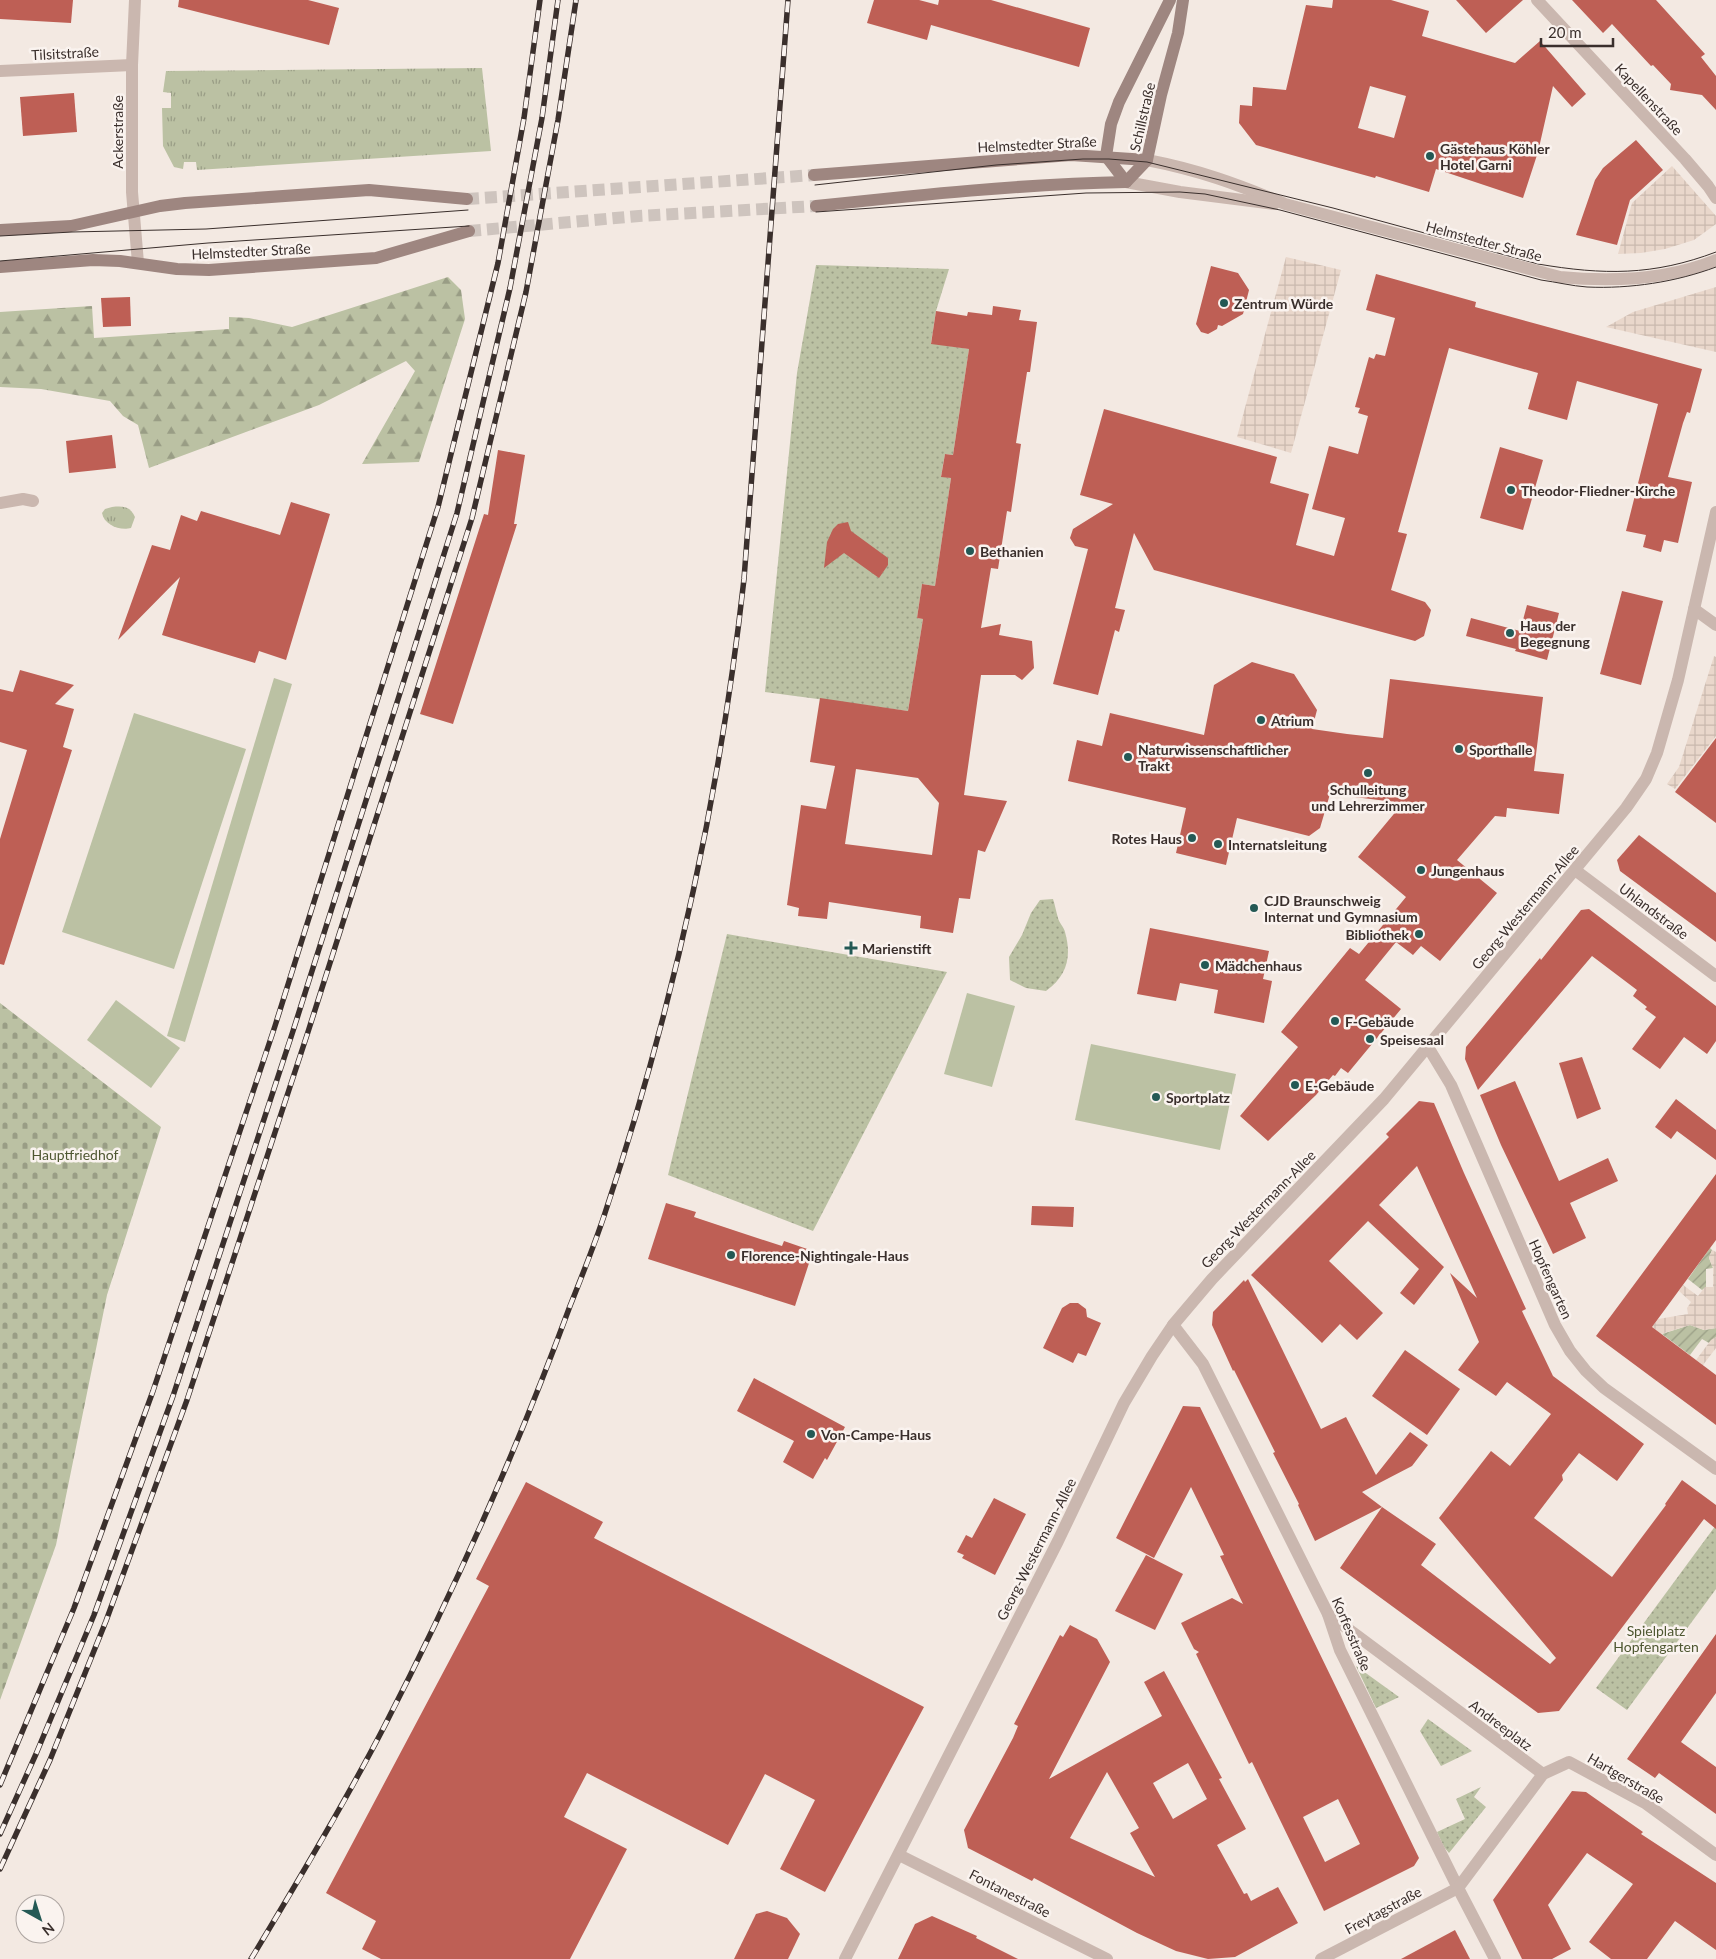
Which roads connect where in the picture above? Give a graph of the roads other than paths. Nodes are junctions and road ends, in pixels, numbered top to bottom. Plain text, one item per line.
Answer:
1 (135, 0) edge
2 (1170, 0) edge
3 (1183, 0) edge
4 (1537, 0) edge
5 (132, 65) junction
6 (0, 72) edge
7 (1106, 156) junction
8 (1147, 160) junction
9 (814, 175) tunnel mouth
10 (1126, 182) junction
11 (1716, 198) edge
12 (467, 199) tunnel mouth
13 (1285, 204) junction
14 (816, 206) tunnel mouth
15 (134, 212) junction
16 (0, 230) edge
17 (470, 231) tunnel mouth
18 (1716, 260) edge
19 (138, 263) junction
20 (0, 267) edge
21 (33, 500) dead end
22 (0, 503) edge
23 (1716, 512) edge
24 (1694, 609) junction
25 (1716, 625) edge
26 (1575, 870) junction
27 (1716, 976) edge
28 (1428, 1047) junction
29 (1173, 1325) junction
30 (1716, 1469) edge
31 (1328, 1614) junction
32 (1542, 1774) junction
33 (899, 1855) junction
34 (1716, 1855) edge
35 (1458, 1888) junction
36 (845, 1959) edge
37 (1107, 1959) edge
38 (1321, 1959) edge
39 (1495, 1959) edge

1 - 5 street, Ackerstraße
2 - 7 main road, Schillstraße
3 - 8 main road, Schillstraße
4 - 11 street, Kapellenstraße
5 - 6 street, Tilsitstraße
5 - 15 street, Ackerstraße
7 - 8 main road, Helmstedter Straße
7 - 9 main road, Helmstedter Straße
7 - 10 main road, Schillstraße
8 - 10 main road, Schillstraße
8 - 13 street, Helmstedter Straße
10 - 13 street, Helmstedter Straße
10 - 14 main road, Helmstedter Straße
12 - 15 main road
13 - 18 street, Helmstedter Straße
15 - 16 main road
15 - 19 street, Ackerstraße
17 - 19 main road, Helmstedter Straße
19 - 20 main road, Helmstedter Straße
21 - 22 street
23 - 24 street, Georg-Westermann-Allee
24 - 25 street
24 - 26 street, Georg-Westermann-Allee
26 - 27 street, Uhlandstraße
26 - 28 street, Georg-Westermann-Allee
28 - 29 street, Georg-Westermann-Allee
28 - 30 street, Hopfengarten
29 - 31 street, Korfesstraße
29 - 33 street, Georg-Westermann-Allee
31 - 32 street, Andreeplatz
31 - 35 street, Korfesstraße
32 - 34 street, Hartgerstraße
32 - 35 street
33 - 36 street, Georg-Westermann-Allee
33 - 37 street, Fontanestraße
35 - 38 street, Freytagstraße
35 - 39 street, Korfesstraße

